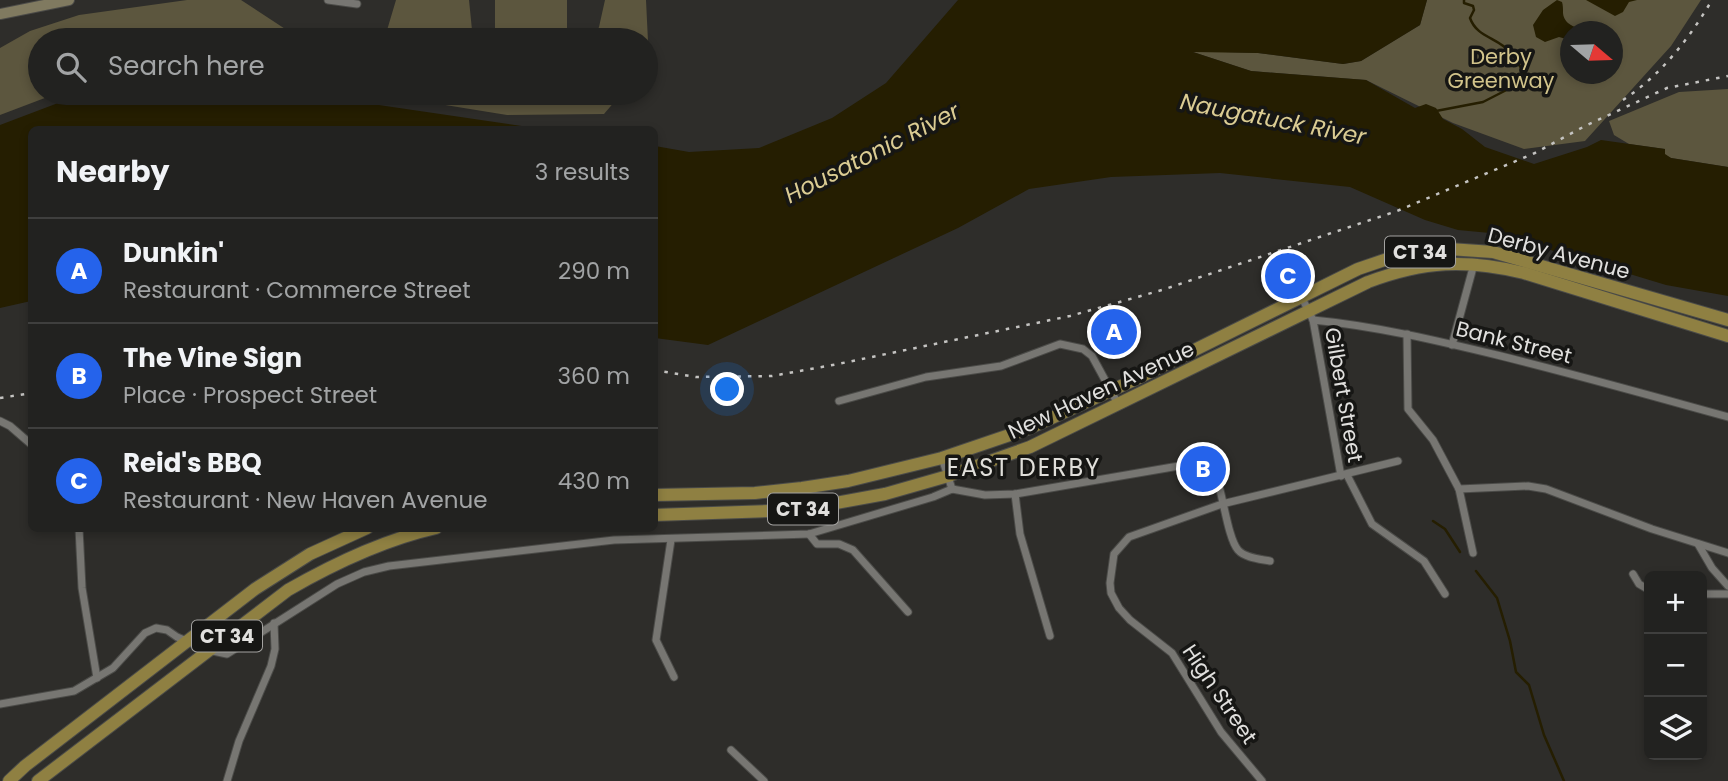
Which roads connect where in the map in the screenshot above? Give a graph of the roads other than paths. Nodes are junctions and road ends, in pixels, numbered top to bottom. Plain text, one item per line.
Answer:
1 (69, 0) edge
2 (328, 0) edge
3 (357, 4) dead end
4 (0, 13) edge
5 (1474, 263) junction
6 (1543, 272) junction
7 (1302, 298) junction
8 (1680, 307) junction
9 (1311, 316) junction
10 (1728, 320) edge
11 (1676, 321) junction
12 (1407, 334) junction
13 (1728, 337) edge
14 (1452, 345) junction
15 (1111, 391) junction
16 (839, 401) dead end
17 (1118, 404) junction
18 (1728, 417) edge
19 (0, 421) edge
20 (28, 442) edge
21 (942, 458) junction
22 (1398, 461) dead end
23 (1344, 475) junction
24 (950, 483) junction
25 (1459, 489) junction
26 (1015, 494) junction
27 (658, 495) edge
28 (1222, 504) junction
29 (658, 515) edge
30 (79, 532) edge
31 (358, 532) edge
32 (423, 532) edge
33 (809, 534) junction
34 (671, 540) junction
35 (1697, 543) junction
36 (1728, 552) edge
37 (1473, 553) dead end
38 (1270, 561) dead end
39 (1633, 574) dead end
40 (1728, 586) edge
41 (1644, 587) edge
42 (1445, 594) dead end
43 (1707, 594) edge
44 (1728, 594) edge
45 (908, 612) dead end
46 (274, 623) junction
47 (1050, 636) dead end
48 (189, 641) junction
49 (208, 650) junction
50 (674, 677) dead end
51 (97, 678) junction
52 (0, 705) edge
53 (731, 750) dead end
54 (9, 781) edge
55 (38, 781) edge
56 (227, 781) edge
57 (764, 781) edge
58 (1262, 781) edge

1 - 4 main road
2 - 3 street
5 - 6 highway, Derby Avenue / CT 34
5 - 9 highway, Derby Avenue / CT 34
5 - 14 street
6 - 7 highway, Derby Avenue / CT 34
6 - 8 highway, Derby Avenue / CT 34
6 - 11 highway, Derby Avenue / CT 34
7 - 9 street
7 - 15 highway, New Haven Avenue / CT 34
8 - 10 highway, Derby Avenue / CT 34
8 - 11 highway
9 - 12 street, Bank Street
9 - 17 highway, New Haven Avenue / CT 34
9 - 23 street, Gilbert Street
11 - 13 highway, Derby Avenue / CT 34
12 - 14 street, Bank Street
12 - 25 street
14 - 18 street, Bank Street
15 - 16 street
15 - 17 street
15 - 21 highway, New Haven Avenue / CT 34
17 - 24 highway, New Haven Avenue / CT 34
19 - 20 street
21 - 24 street
21 - 27 highway, New Haven Avenue / CT 34
22 - 23 street, High Street
23 - 28 street, High Street
23 - 42 street, Gilbert Street
24 - 26 street
24 - 29 highway, New Haven Avenue / CT 34
24 - 33 street
25 - 35 street
25 - 37 street
26 - 28 street
26 - 47 street
28 - 38 street
28 - 58 street, High Street
30 - 51 street
31 - 48 highway, CT 34
32 - 49 highway, CT 34
33 - 34 street
33 - 45 street
34 - 46 street
34 - 50 street
35 - 36 street
35 - 40 street
39 - 41 street
43 - 44 street
46 - 49 street
46 - 56 street
48 - 49 street
48 - 51 street
48 - 54 highway, CT 34
49 - 55 highway, CT 34
51 - 52 street
53 - 57 street

